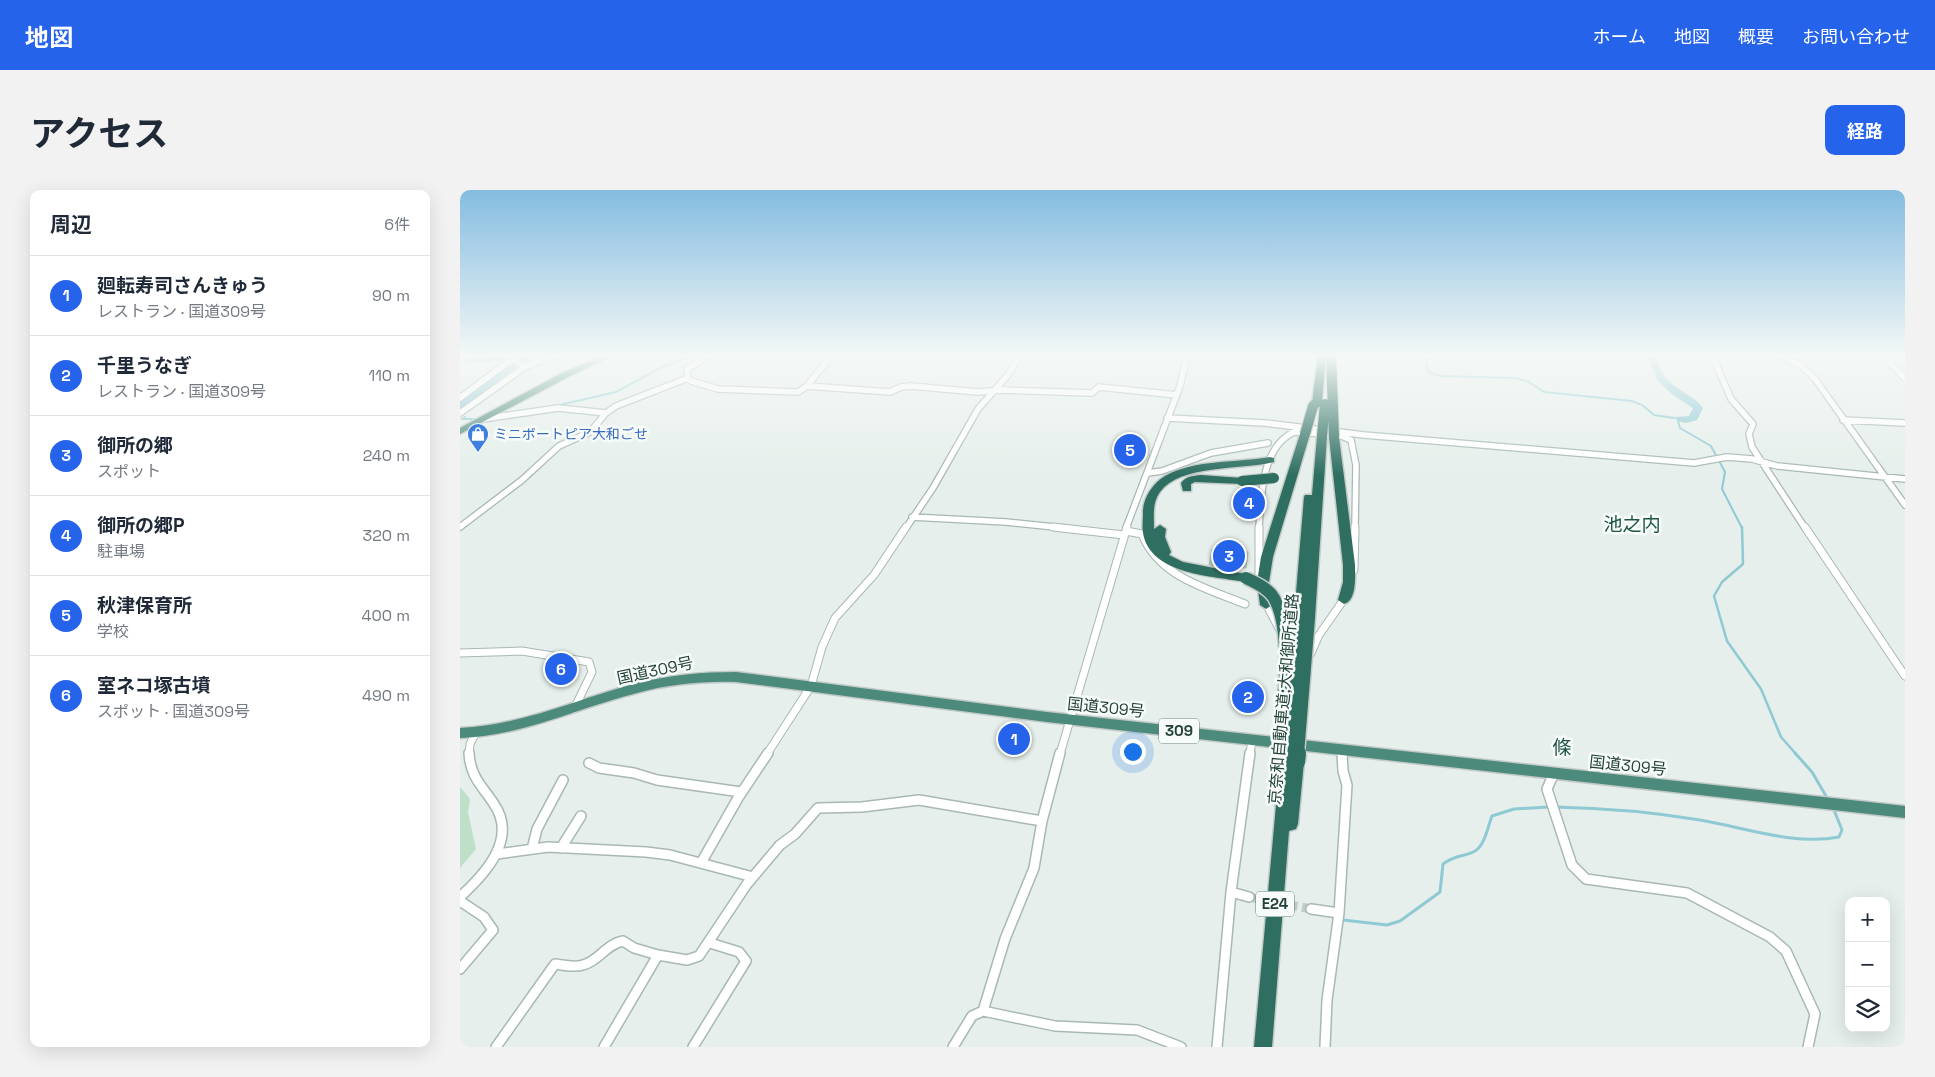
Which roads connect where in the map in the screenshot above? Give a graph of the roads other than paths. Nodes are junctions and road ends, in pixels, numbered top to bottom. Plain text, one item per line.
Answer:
1 (485, 395) edge
2 (528, 395) edge
3 (649, 395) edge
4 (990, 395) edge
5 (1177, 395) edge
6 (1318, 395) edge
7 (1324, 395) edge
8 (1729, 395) edge
9 (1826, 395) edge
10 (460, 413) edge
11 (606, 413) junction
12 (1167, 418) junction
13 (483, 419) junction
14 (1843, 420) junction
15 (1905, 423) edge
16 (460, 431) edge
17 (1319, 435) junction
18 (1268, 443) dead end
19 (1270, 460) junction
20 (1297, 460) junction
21 (1762, 462) junction
22 (1207, 468) junction
23 (1148, 473) junction
24 (1884, 477) junction
25 (1905, 479) edge
26 (1905, 505) edge
27 (912, 517) junction
28 (460, 528) edge
29 (1160, 528) dead end
30 (1125, 533) junction
31 (1190, 569) junction
32 (1344, 600) junction
33 (1245, 604) dead end
34 (1266, 605) junction
35 (1280, 631) junction
36 (1319, 635) junction
37 (460, 653) edge
38 (1905, 676) edge
39 (811, 686) junction
40 (574, 709) junction
41 (1069, 720) junction
42 (460, 734) edge
43 (475, 734) junction
44 (1252, 740) junction
45 (1284, 744) junction
46 (1342, 750) junction
47 (1292, 757) junction
48 (589, 763) dead end
49 (1554, 774) junction
50 (563, 780) dead end
51 (742, 792) junction
52 (1905, 812) edge
53 (581, 816) dead end
54 (1042, 821) junction
55 (561, 848) junction
56 (532, 849) junction
57 (497, 854) junction
58 (701, 863) junction
59 (753, 877) junction
60 (1231, 892) junction
61 (1249, 897) tunnel mouth
62 (460, 899) edge
63 (1311, 909) tunnel mouth
64 (1339, 913) junction
65 (710, 943) junction
66 (658, 955) junction
67 (460, 969) edge
68 (983, 1011) junction
69 (496, 1047) edge
70 (604, 1047) edge
71 (693, 1047) edge
72 (953, 1047) edge
73 (1181, 1047) edge
74 (1217, 1047) edge
75 (1265, 1047) edge
76 (1325, 1047) edge
77 (1808, 1047) edge

1 - 10 street
2 - 13 highway
3 - 11 street
4 - 27 street
5 - 12 street
6 - 17 highway, 京奈和自動車道;大和御所道路 / E24
7 - 17 highway, bridge
8 - 21 street
9 - 14 street
11 - 13 street
11 - 28 street
12 - 21 street
12 - 23 street
13 - 16 highway
14 - 15 street
14 - 24 street
17 - 20 highway
17 - 32 highway
17 - 47 highway, 京奈和自動車道;大和御所道路 / E24, bridge
18 - 23 street
19 - 22 highway
19 - 32 street
19 - 34 street
20 - 22 highway, bridge
20 - 34 highway
21 - 24 street
21 - 38 street
22 - 31 highway
23 - 30 street
24 - 25 street
24 - 26 street
27 - 30 street
27 - 39 street
29 - 31 highway
30 - 33 street
30 - 41 street
31 - 47 highway, bridge
32 - 36 street
34 - 35 street
35 - 36 street
35 - 45 street
36 - 47 street
37 - 40 street
39 - 40 highway, 国道309号 / 309
39 - 41 highway, 国道309号 / 309
39 - 51 street
40 - 43 highway, 国道309号 / 309
41 - 44 highway, 国道309号 / 309
41 - 54 street
42 - 43 highway, 国道309号 / 309
43 - 57 street
44 - 45 highway, 国道309号 / 309
44 - 60 street
45 - 47 highway, 国道309号 / 309
46 - 47 highway, 国道309号 / 309
46 - 49 highway, 国道309号 / 309
46 - 64 street
47 - 75 highway, 京奈和自動車道;大和御所道路 / E24
47 - 75 highway, 京奈和自動車道;大和御所道路 / E24
48 - 51 street
49 - 52 highway, 国道309号 / 309
49 - 77 street
50 - 56 street
51 - 58 street
53 - 55 street
54 - 59 street
54 - 68 street
55 - 56 street
55 - 58 street
56 - 57 street
57 - 62 street
58 - 59 street
59 - 65 street
60 - 61 street
60 - 74 street
62 - 67 street
63 - 64 street
64 - 76 street
65 - 66 street
65 - 71 street
66 - 69 street
66 - 70 street
68 - 72 street
68 - 73 street

